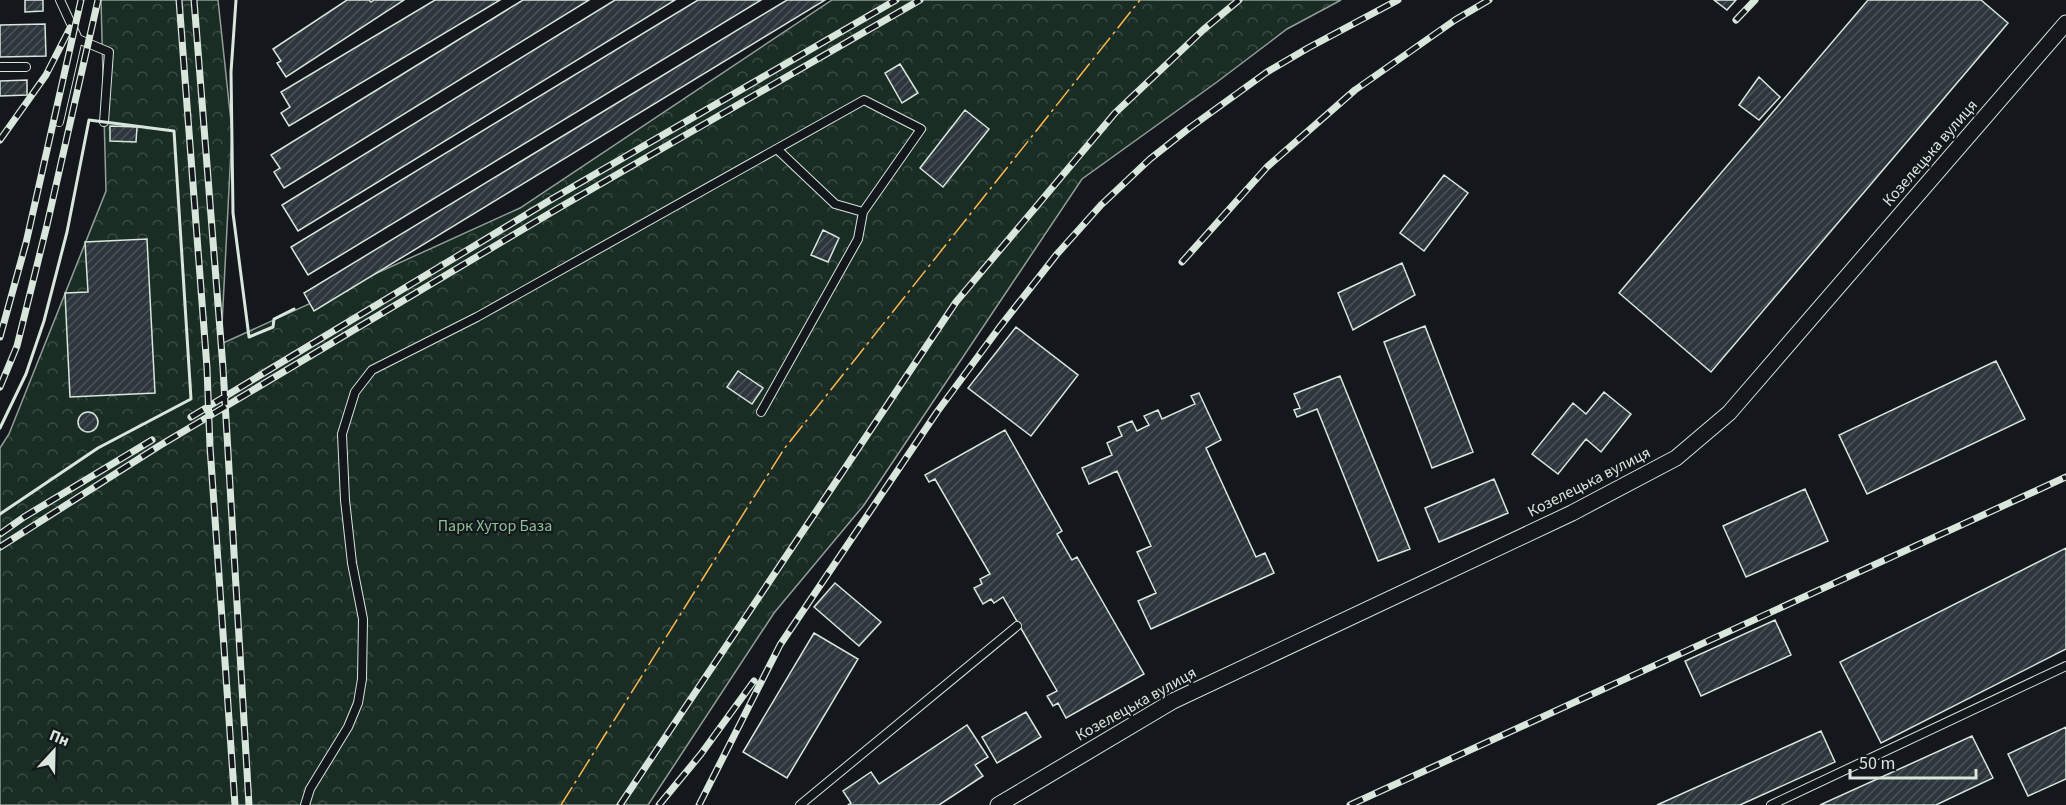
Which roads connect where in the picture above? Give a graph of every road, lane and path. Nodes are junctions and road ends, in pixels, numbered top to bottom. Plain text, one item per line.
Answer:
1 (60, 0) edge
2 (2066, 23) edge
3 (78, 39) junction
4 (0, 67) edge
5 (26, 67) dead end
6 (59, 122) dead end
7 (104, 122) dead end
8 (777, 149) junction
9 (863, 212) junction
10 (761, 412) dead end
11 (1017, 626) dead end
12 (2066, 666) edge
13 (305, 805) edge
14 (800, 805) edge
15 (998, 805) edge
16 (1771, 805) edge

1 - 3 lane
2 - 15 street, Козелецька вулиця
3 - 6 lane
3 - 7 lane
4 - 5 lane
8 - 9 lane
8 - 9 lane
8 - 13 lane
9 - 10 lane
11 - 14 lane
12 - 16 lane

